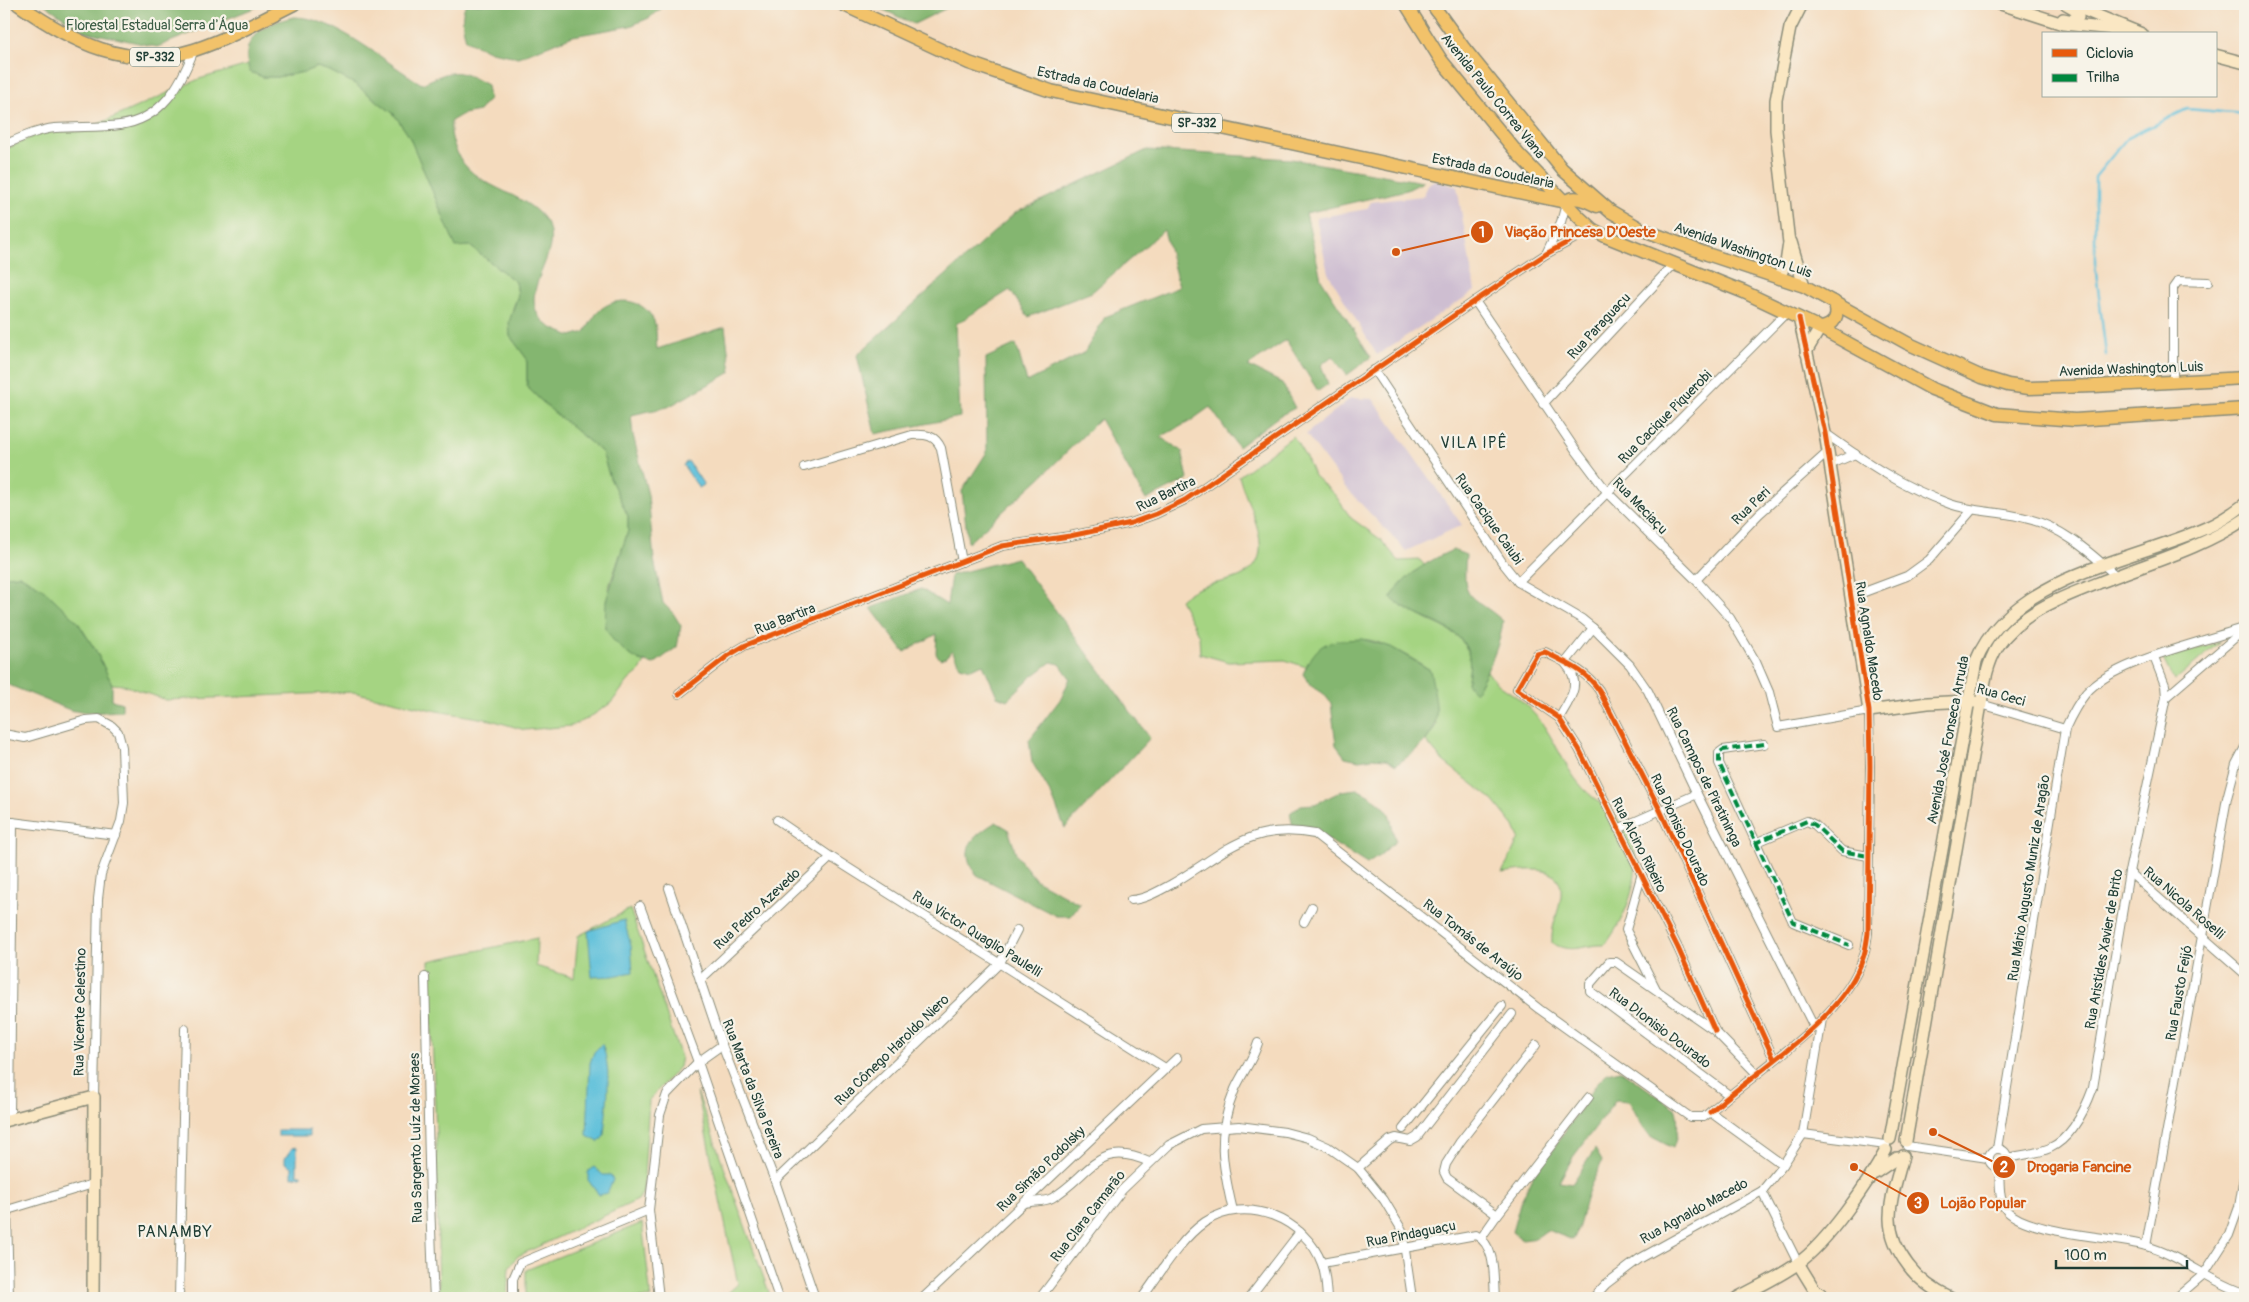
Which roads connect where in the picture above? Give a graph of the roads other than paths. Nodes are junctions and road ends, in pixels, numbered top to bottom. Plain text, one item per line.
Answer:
1 (18, 4) edge
2 (294, 4) edge
3 (842, 4) edge
4 (1406, 4) edge
5 (1432, 4) edge
6 (1802, 4) edge
7 (2067, 4) edge
8 (2004, 5) edge
9 (2138, 32) edge
10 (194, 50) junction
11 (2216, 54) edge
12 (2245, 63) edge
13 (4, 145) edge
14 (1543, 179) junction
15 (1523, 193) junction
16 (1566, 203) junction
17 (1610, 211) junction
18 (1592, 229) junction
19 (1788, 233) junction
20 (1546, 254) junction
21 (1673, 265) junction
22 (1778, 277) junction
23 (2208, 282) dead end
24 (1804, 286) junction
25 (1475, 301) junction
26 (1834, 302) junction
27 (1787, 312) junction
28 (1799, 318) junction
29 (1820, 328) junction
30 (1806, 352) junction
31 (1374, 370) junction
32 (2245, 378) edge
33 (2173, 382) junction
34 (1543, 404) junction
35 (2245, 409) edge
36 (1825, 433) junction
37 (1827, 453) junction
38 (1855, 454) junction
39 (1829, 465) junction
40 (804, 467) dead end
41 (1608, 493) junction
42 (2245, 504) edge
43 (1972, 510) junction
44 (2245, 519) edge
45 (962, 562) junction
46 (2105, 565) junction
47 (2116, 576) junction
48 (1696, 580) junction
49 (1518, 582) junction
50 (1851, 596) junction
51 (1593, 628) junction
52 (2245, 628) edge
53 (2154, 657) junction
54 (1565, 663) junction
55 (1516, 689) joint
56 (679, 694) dead end
57 (2166, 697) junction
58 (1969, 701) junction
59 (1981, 704) junction
60 (1868, 711) junction
61 (1559, 718) junction
62 (1778, 728) joint
63 (2066, 730) junction
64 (4, 734) edge
65 (1764, 744) dead end
66 (2245, 747) edge
67 (1697, 794) junction
68 (1660, 810) junction
69 (776, 820) dead end
70 (4, 821) edge
71 (13, 822) junction
72 (1618, 829) junction
73 (116, 835) junction
74 (1755, 843) junction
75 (1868, 856) junction
76 (831, 857) junction
77 (2129, 872) junction
78 (1642, 873) junction
79 (669, 888) dead end
80 (1131, 900) dead end
81 (640, 906) dead end
82 (8, 907) edge
83 (1312, 907) dead end
84 (1304, 922) dead end
85 (1017, 930) dead end
86 (2202, 934) junction
87 (1849, 945) dead end
88 (1000, 963) junction
89 (2245, 974) edge
90 (424, 977) dead end
91 (700, 980) junction
92 (1658, 992) junction
93 (1502, 1006) dead end
94 (1512, 1014) dead end
95 (1822, 1019) junction
96 (1814, 1027) junction
97 (185, 1029) dead end
98 (1715, 1031) junction
99 (1258, 1044) dead end
100 (722, 1045) junction
101 (1536, 1045) dead end
102 (1177, 1058) dead end
103 (1460, 1059) junction
104 (1774, 1059) junction
105 (698, 1062) junction
106 (1164, 1068) junction
107 (1470, 1068) junction
108 (1756, 1073) junction
109 (1447, 1076) junction
110 (1458, 1084) junction
111 (1729, 1095) junction
112 (94, 1097) junction
113 (1589, 1097) dead end
114 (1710, 1112) junction
115 (7, 1120) edge
116 (1223, 1128) junction
117 (1403, 1129) dead end
118 (1803, 1134) junction
119 (1888, 1145) junction
120 (1997, 1149) junction
121 (1903, 1150) junction
122 (1988, 1158) junction
123 (2007, 1158) junction
124 (1149, 1162) junction
125 (1783, 1164) junction
126 (1999, 1167) junction
127 (1358, 1168) junction
128 (2245, 1171) edge
129 (1873, 1174) junction
130 (775, 1181) junction
131 (94, 1184) junction
132 (1762, 1191) junction
133 (1025, 1203) junction
134 (6, 1210) edge
135 (649, 1210) junction
136 (1233, 1211) junction
137 (1497, 1215) junction
138 (1300, 1232) junction
139 (1481, 1238) junction
140 (2146, 1246) junction
141 (1406, 1249) junction
142 (1322, 1263) junction
143 (1798, 1263) junction
144 (2204, 1274) junction
145 (2245, 1293) edge
146 (9, 1298) edge
147 (93, 1298) edge
148 (179, 1298) edge
149 (434, 1298) edge
150 (513, 1298) edge
151 (659, 1298) edge
152 (779, 1298) edge
153 (815, 1298) edge
154 (923, 1298) edge
155 (1040, 1298) edge
156 (1142, 1298) edge
157 (1249, 1298) edge
158 (1328, 1298) edge
159 (1412, 1298) edge
160 (1495, 1298) edge
161 (1593, 1298) edge
162 (1737, 1298) edge
163 (1826, 1298) edge
164 (1948, 1298) edge
165 (2176, 1298) edge

1 - 10 main road, SP-332
2 - 10 main road, SP-332
3 - 15 main road, Estrada da Coudelaria / SP-332
4 - 14 main road, Avenida Paulo Correa Viana
5 - 17 main road, Avenida Washington Luis
6 - 19 main road
7 - 8 main road
7 - 9 main road
8 - 9 main road
10 - 13 street
11 - 12 main road
14 - 15 main road
14 - 16 main road, Avenida Paulo Correa Viana
15 - 16 main road, Estrada da Coudelaria / SP-332
16 - 17 main road, Estrada da Coudelaria
16 - 18 main road
16 - 20 street
17 - 22 main road, Avenida Washington Luis
18 - 20 street, Rua Bartira
18 - 21 main road
19 - 22 main road
19 - 24 main road
20 - 25 street, Rua Bartira
21 - 27 main road
21 - 34 street, Rua Paraguaçu
22 - 24 main road, Avenida Washington Luis
23 - 33 street
24 - 26 main road, Avenida Washington Luis
25 - 31 street, Rua Bartira
25 - 34 street, Rua Meciaçu
26 - 29 main road
26 - 33 main road, Avenida Washington Luis
27 - 28 main road
27 - 41 street, Rua Cacique Piquerobi
28 - 29 main road
28 - 30 main road, Rua Agnaldo Macedo
29 - 30 main road
29 - 35 main road
30 - 36 main road, Rua Agnaldo Macedo
31 - 45 street, Rua Bartira
31 - 49 street, Rua Cacique Caiubi
32 - 33 main road, Avenida Washington Luis
34 - 41 street, Rua Meciaçu
36 - 37 main road, Rua Agnaldo Macedo
36 - 38 street
37 - 39 main road, Rua Agnaldo Macedo
37 - 48 street, Rua Peri
38 - 39 street
38 - 43 street
39 - 50 main road, Rua Agnaldo Macedo
40 - 45 street
41 - 48 street, Rua Meciaçu
41 - 49 street, Rua Cacique Piquerobi
42 - 46 main road, Avenida José Fonseca Arruda
43 - 46 street
43 - 50 street
44 - 47 main road, Avenida José Fonseca Arruda
45 - 56 street, Rua Bartira
46 - 47 street
46 - 58 main road, Avenida José Fonseca Arruda
47 - 59 main road, Avenida José Fonseca Arruda
48 - 62 street, Rua Meciaçu
49 - 51 street, Rua Campos de Piratininga
50 - 60 main road, Rua Agnaldo Macedo
51 - 54 street
51 - 67 street, Rua Campos de Piratininga
52 - 53 street
52 - 57 street
53 - 57 street, Rua Aristides Xavier de Brito
53 - 63 street, Rua Mário Augusto Muniz de Aragão
54 - 55 street, Rua Dionisio Dourado
54 - 61 street
54 - 68 street, Rua Dionisio Dourado
55 - 61 street, Rua Alcino Ribeiro
57 - 77 street, Rua Aristides Xavier de Brito
58 - 59 main road, Rua Ceci
58 - 60 main road, Rua Ceci
58 - 119 main road, Avenida José Fonseca Arruda
59 - 63 street, Rua Ceci
59 - 121 main road, Avenida José Fonseca Arruda
60 - 62 street, Rua Ceci
60 - 75 street, Rua Agnaldo Macedo
61 - 72 street, Rua Alcino Ribeiro
63 - 120 street, Rua Mário Augusto Muniz de Aragão
64 - 73 street, Rua Vicente Celestino
65 - 74 street
66 - 86 street, Rua Fausto Feijó
67 - 68 street
67 - 96 street, Rua Campos de Piratininga
68 - 72 street
68 - 104 street, Rua Dionisio Dourado
69 - 76 street, Rua Victor Quaglio Paulelli
70 - 71 street
71 - 73 street
71 - 82 street
72 - 78 street, Rua Alcino Ribeiro
73 - 112 street, Rua Vicente Celestino
74 - 75 street
74 - 87 street
75 - 95 street, Rua Agnaldo Macedo
76 - 88 street, Rua Victor Quaglio Paulelli
76 - 91 street, Rua Pedro Azevedo
77 - 86 street, Rua Nicola Roselli
77 - 123 street, Rua Aristides Xavier de Brito
78 - 92 street
78 - 98 street, Rua Alcino Ribeiro
79 - 91 street, Rua Marta da Silva Pereira
80 - 114 street, Rua Tomás de Araújo
81 - 105 street
82 - 115 street
83 - 84 street
85 - 88 street, Rua Cônego Haroldo Niero
86 - 89 street, Rua Nicola Roselli
86 - 140 street, Rua Fausto Feijó
88 - 106 street, Rua Victor Quaglio Paulelli
88 - 130 street, Rua Cônego Haroldo Niero
90 - 149 street, Rua Sargento Luíz de Moraes
91 - 100 street, Rua Marta da Silva Pereira
92 - 98 street
92 - 111 street, Rua DIonisio Dourado
93 - 103 street
94 - 107 street
95 - 96 street
95 - 118 street, Rua Agnaldo Macedo
96 - 104 street
97 - 148 street
98 - 108 street
99 - 116 street
100 - 105 street
100 - 130 street, Rua Marta da Silva Pereira
101 - 137 street
102 - 106 street, Rua Simão Podolsky
103 - 107 street
103 - 109 street
104 - 108 street
105 - 135 street
105 - 152 street
106 - 133 street, Rua Simão Podolsky
107 - 110 street
108 - 111 street
109 - 110 street
109 - 117 street
110 - 127 street
111 - 114 street
112 - 115 main road
112 - 131 main road, Rua Vicente Celestino
113 - 137 street
114 - 125 street
116 - 124 street, Rua Clara Camarão
116 - 127 street, Rua Clara Camarão
116 - 136 street
118 - 119 street
118 - 125 street, Rua Agnaldo Macedo
119 - 121 main road
119 - 121 main road
119 - 129 main road, Avenida José Fonseca Arruda
120 - 122 street
120 - 123 street
121 - 122 street
121 - 129 main road
121 - 164 main road, Avenida José Fonseca Arruda
122 - 126 street
123 - 126 street
124 - 133 street
124 - 155 street, Rua Clara Camarão
125 - 132 street, Rua Agnaldo Macedo
126 - 140 street
127 - 141 street, Rua Clara Camarão
128 - 144 street
129 - 143 main road
130 - 153 street, Rua Marta da Silva Pereira
131 - 134 street
131 - 147 main road, Rua Vicente Celestino
132 - 143 street
132 - 161 street, Rua Agnaldo Macedo
133 - 154 street, Rua Simão Podolsky
134 - 146 street
135 - 150 street
135 - 151 street
136 - 138 street
136 - 156 street
137 - 139 street
138 - 142 street
138 - 157 street
139 - 141 street, Rua Pindaguaçu
139 - 160 street
140 - 144 street
141 - 142 street, Rua Pindaguaçu
141 - 159 street, Rua Clara Camarão
142 - 158 street
143 - 162 main road
143 - 163 main road
144 - 145 street
144 - 165 street

